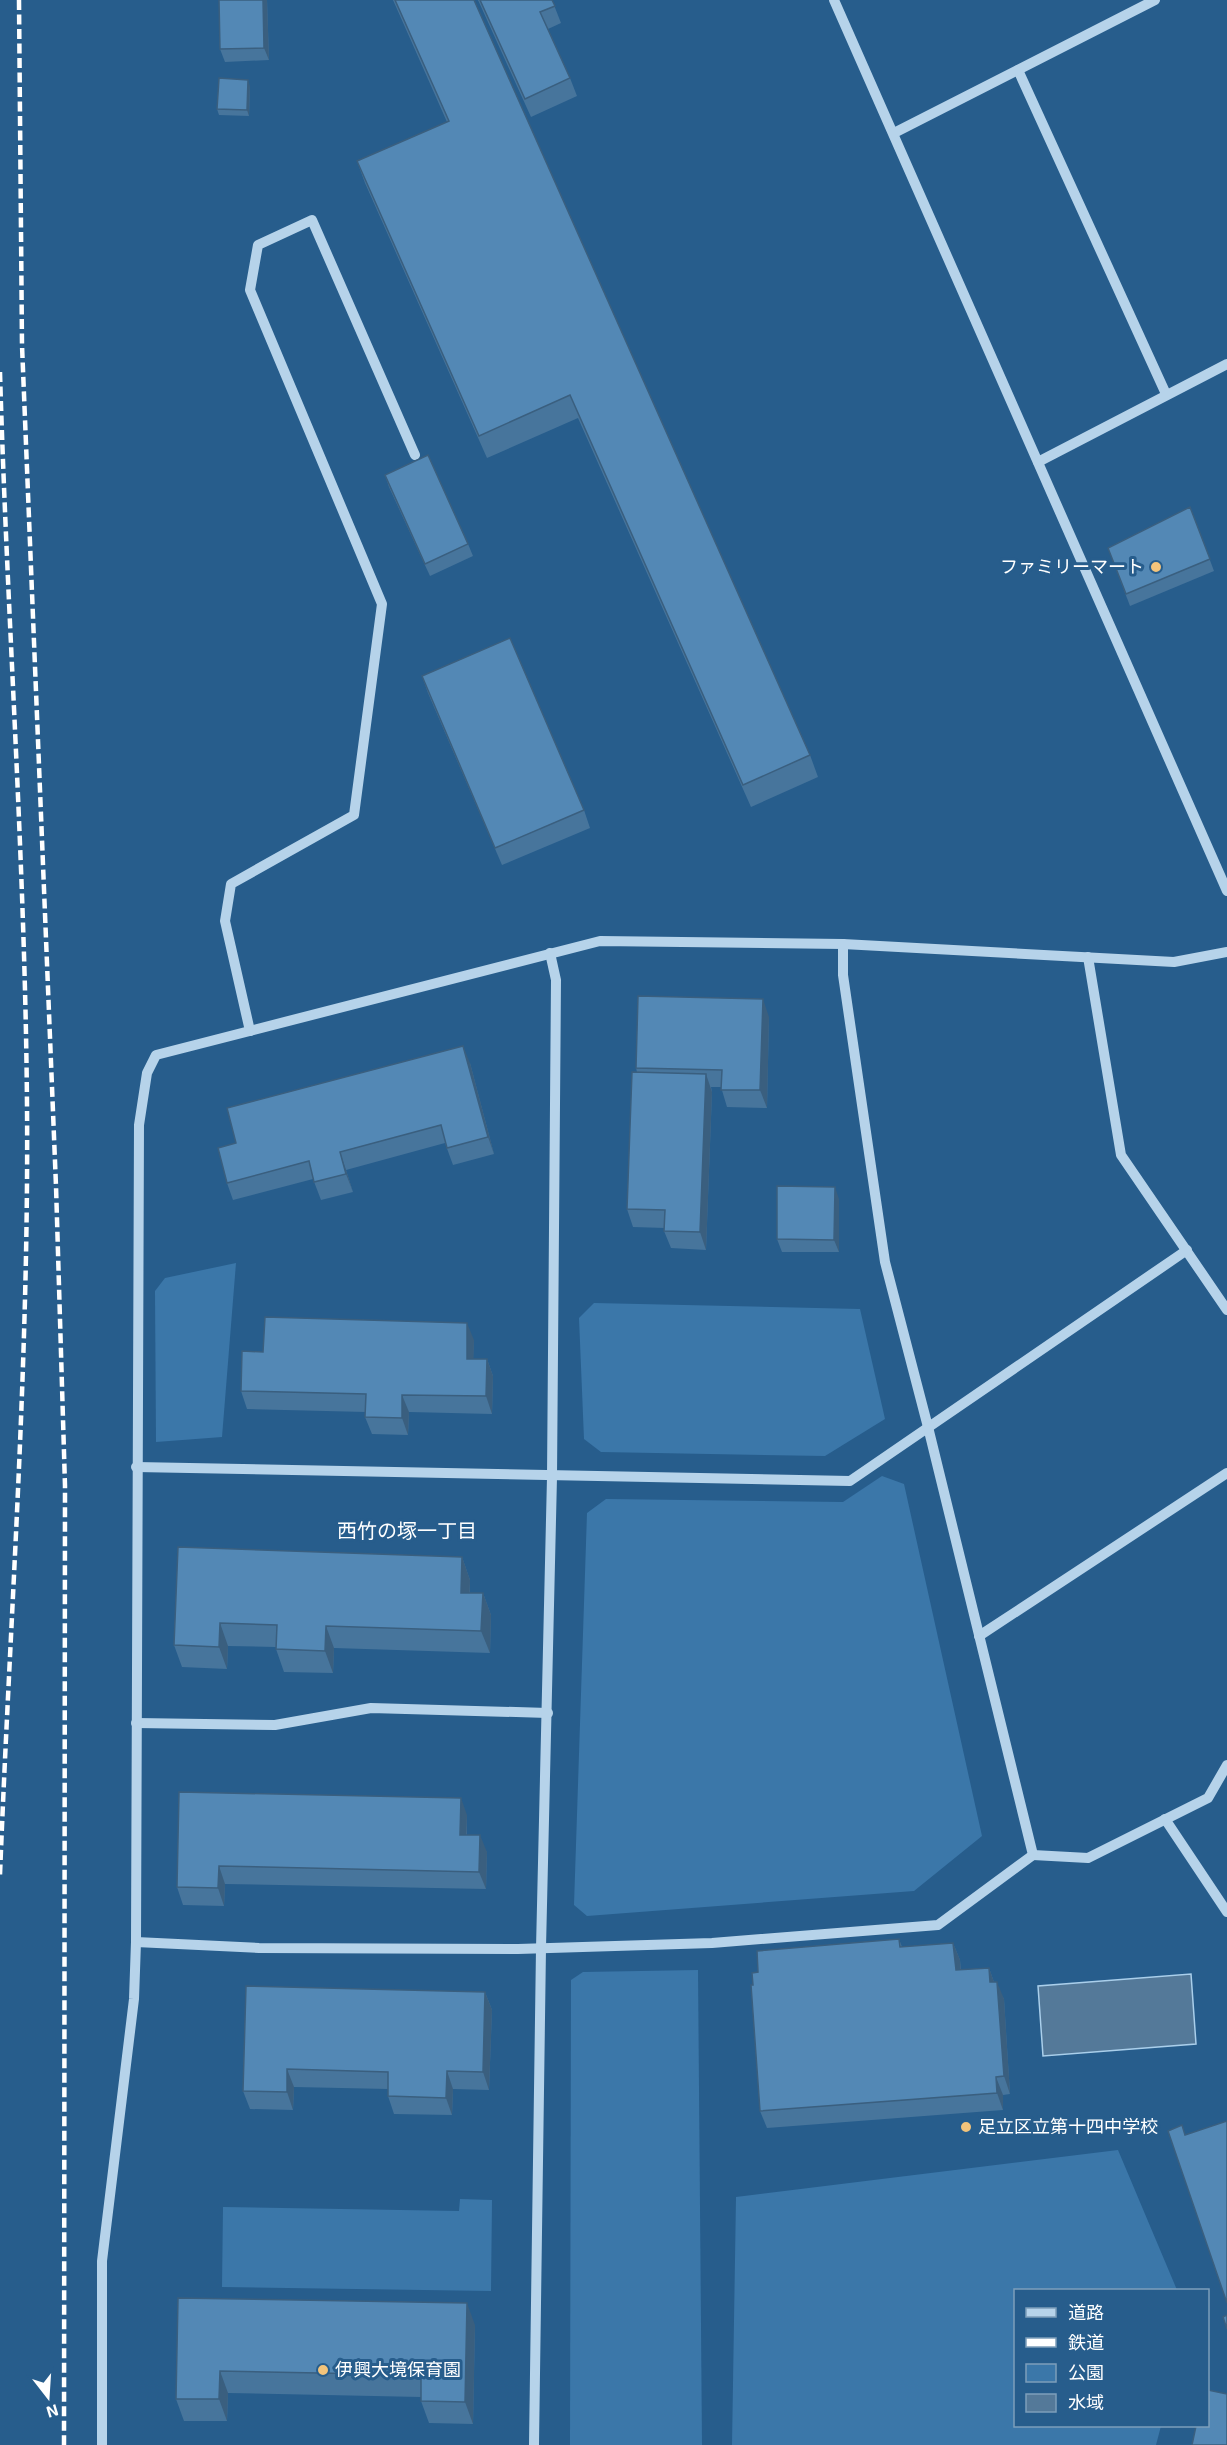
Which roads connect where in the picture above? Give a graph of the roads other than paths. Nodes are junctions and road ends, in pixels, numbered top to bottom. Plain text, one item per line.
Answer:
1 (834, 0) edge
2 (1155, 0) edge
3 (1018, 70) junction
4 (894, 134) junction
5 (1227, 364) edge
6 (1166, 394) junction
7 (415, 454) dead end
8 (1038, 462) junction
9 (1227, 891) edge
10 (843, 944) junction
11 (1227, 952) edge
12 (550, 953) junction
13 (1088, 957) junction
14 (250, 1031) junction
15 (1186, 1250) junction
16 (1227, 1310) edge
17 (928, 1426) junction
18 (136, 1467) junction
19 (1227, 1473) edge
20 (552, 1477) junction
21 (979, 1636) junction
22 (548, 1713) junction
23 (136, 1723) junction
24 (1227, 1765) edge
25 (1166, 1819) junction
26 (1032, 1855) junction
27 (1227, 1912) edge
28 (136, 1942) junction
29 (541, 1948) junction
30 (102, 2445) edge
31 (534, 2445) edge

1 - 4 street
2 - 3 street
3 - 4 street
3 - 6 street
4 - 8 street
5 - 6 street
6 - 8 street
7 - 14 street
8 - 9 street
10 - 12 street
10 - 13 street
10 - 17 street
11 - 13 street
12 - 14 street
12 - 20 street
13 - 15 street
14 - 18 street
15 - 16 street
15 - 17 street
17 - 20 street
17 - 21 street
18 - 20 street
18 - 23 street
19 - 21 street
20 - 22 street
21 - 26 street
22 - 23 street
22 - 29 street
23 - 28 street
24 - 25 street
25 - 26 street
25 - 27 street
26 - 29 street
28 - 29 street
28 - 30 street
29 - 31 street

